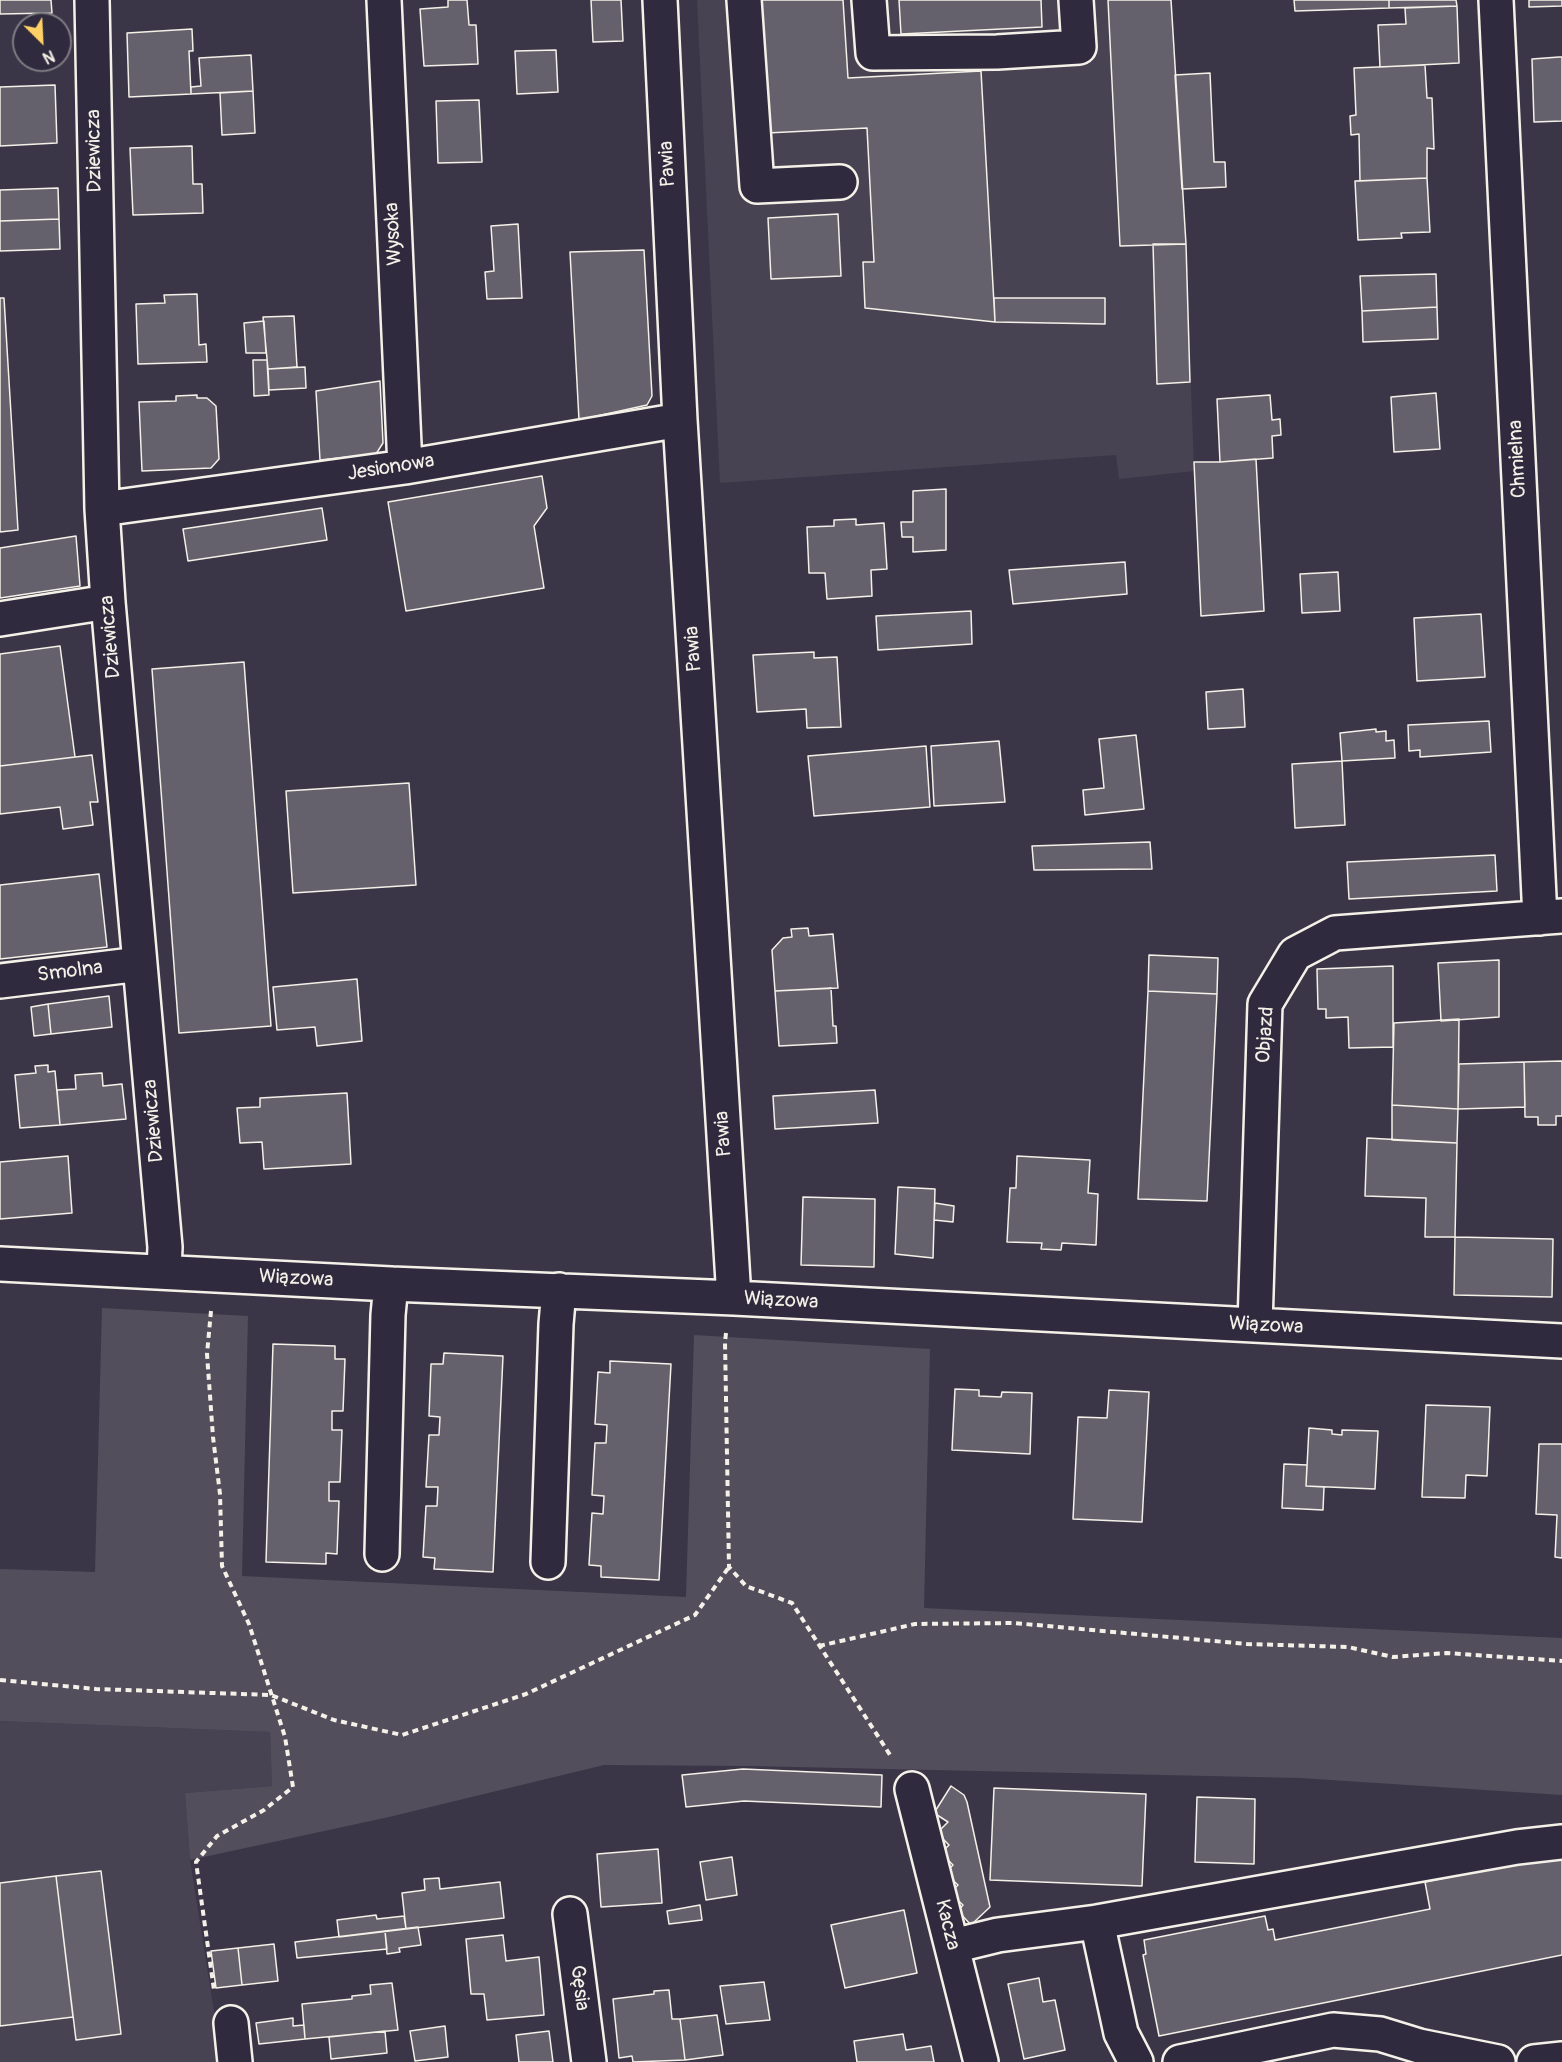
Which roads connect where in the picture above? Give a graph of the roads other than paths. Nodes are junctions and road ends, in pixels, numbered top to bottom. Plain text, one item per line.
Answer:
1 (92, 0) edge
2 (384, 0) edge
3 (660, 0) edge
4 (744, 0) edge
5 (869, 0) edge
6 (1076, 0) edge
7 (1496, 0) edge
8 (840, 182) dead end
9 (680, 420) junction
10 (405, 467) junction
11 (102, 509) junction
12 (108, 602) junction
13 (0, 619) edge
14 (1551, 917) edge
15 (140, 964) junction
16 (0, 981) edge
17 (0, 1264) edge
18 (164, 1271) junction
19 (391, 1284) junction
20 (559, 1290) junction
21 (734, 1298) junction
22 (1255, 1325) junction
23 (1562, 1341) edge
24 (382, 1554) dead end
25 (548, 1562) dead end
26 (912, 1789) road end
27 (1562, 1842) edge
28 (570, 1914) dead end
29 (1097, 1922) junction
30 (952, 1946) junction
31 (231, 2023) road end
32 (1562, 2059) edge
33 (235, 2062) edge
34 (589, 2062) edge
35 (981, 2062) edge
36 (1136, 2062) edge
37 (1180, 2062) edge
38 (1498, 2062) edge
39 (1534, 2062) edge

1 - 11 street, Dziewicza
2 - 10 street, Wysoka
3 - 9 street, Pawia
4 - 8 street
5 - 6 street
7 - 14 street, Chmielna
9 - 10 street, Jesionowa
9 - 21 street, Pawia
10 - 11 street, Jesionowa
11 - 12 street, Dziewicza
12 - 13 street
12 - 15 street, Dziewicza
14 - 22 street, Objazd
15 - 16 street, Smolna
15 - 18 street, Dziewicza
17 - 18 street, Wiązowa
18 - 19 street, Wiązowa
19 - 20 street, Wiązowa
19 - 24 street
20 - 21 street, Wiązowa
20 - 25 street
21 - 22 street, Wiązowa
22 - 23 street, Wiązowa
26 - 30 street, Kacza
27 - 29 street
28 - 34 street, Gęsia
29 - 30 street
29 - 36 street
30 - 35 street, Kacza
31 - 33 street
32 - 39 street
37 - 38 street

